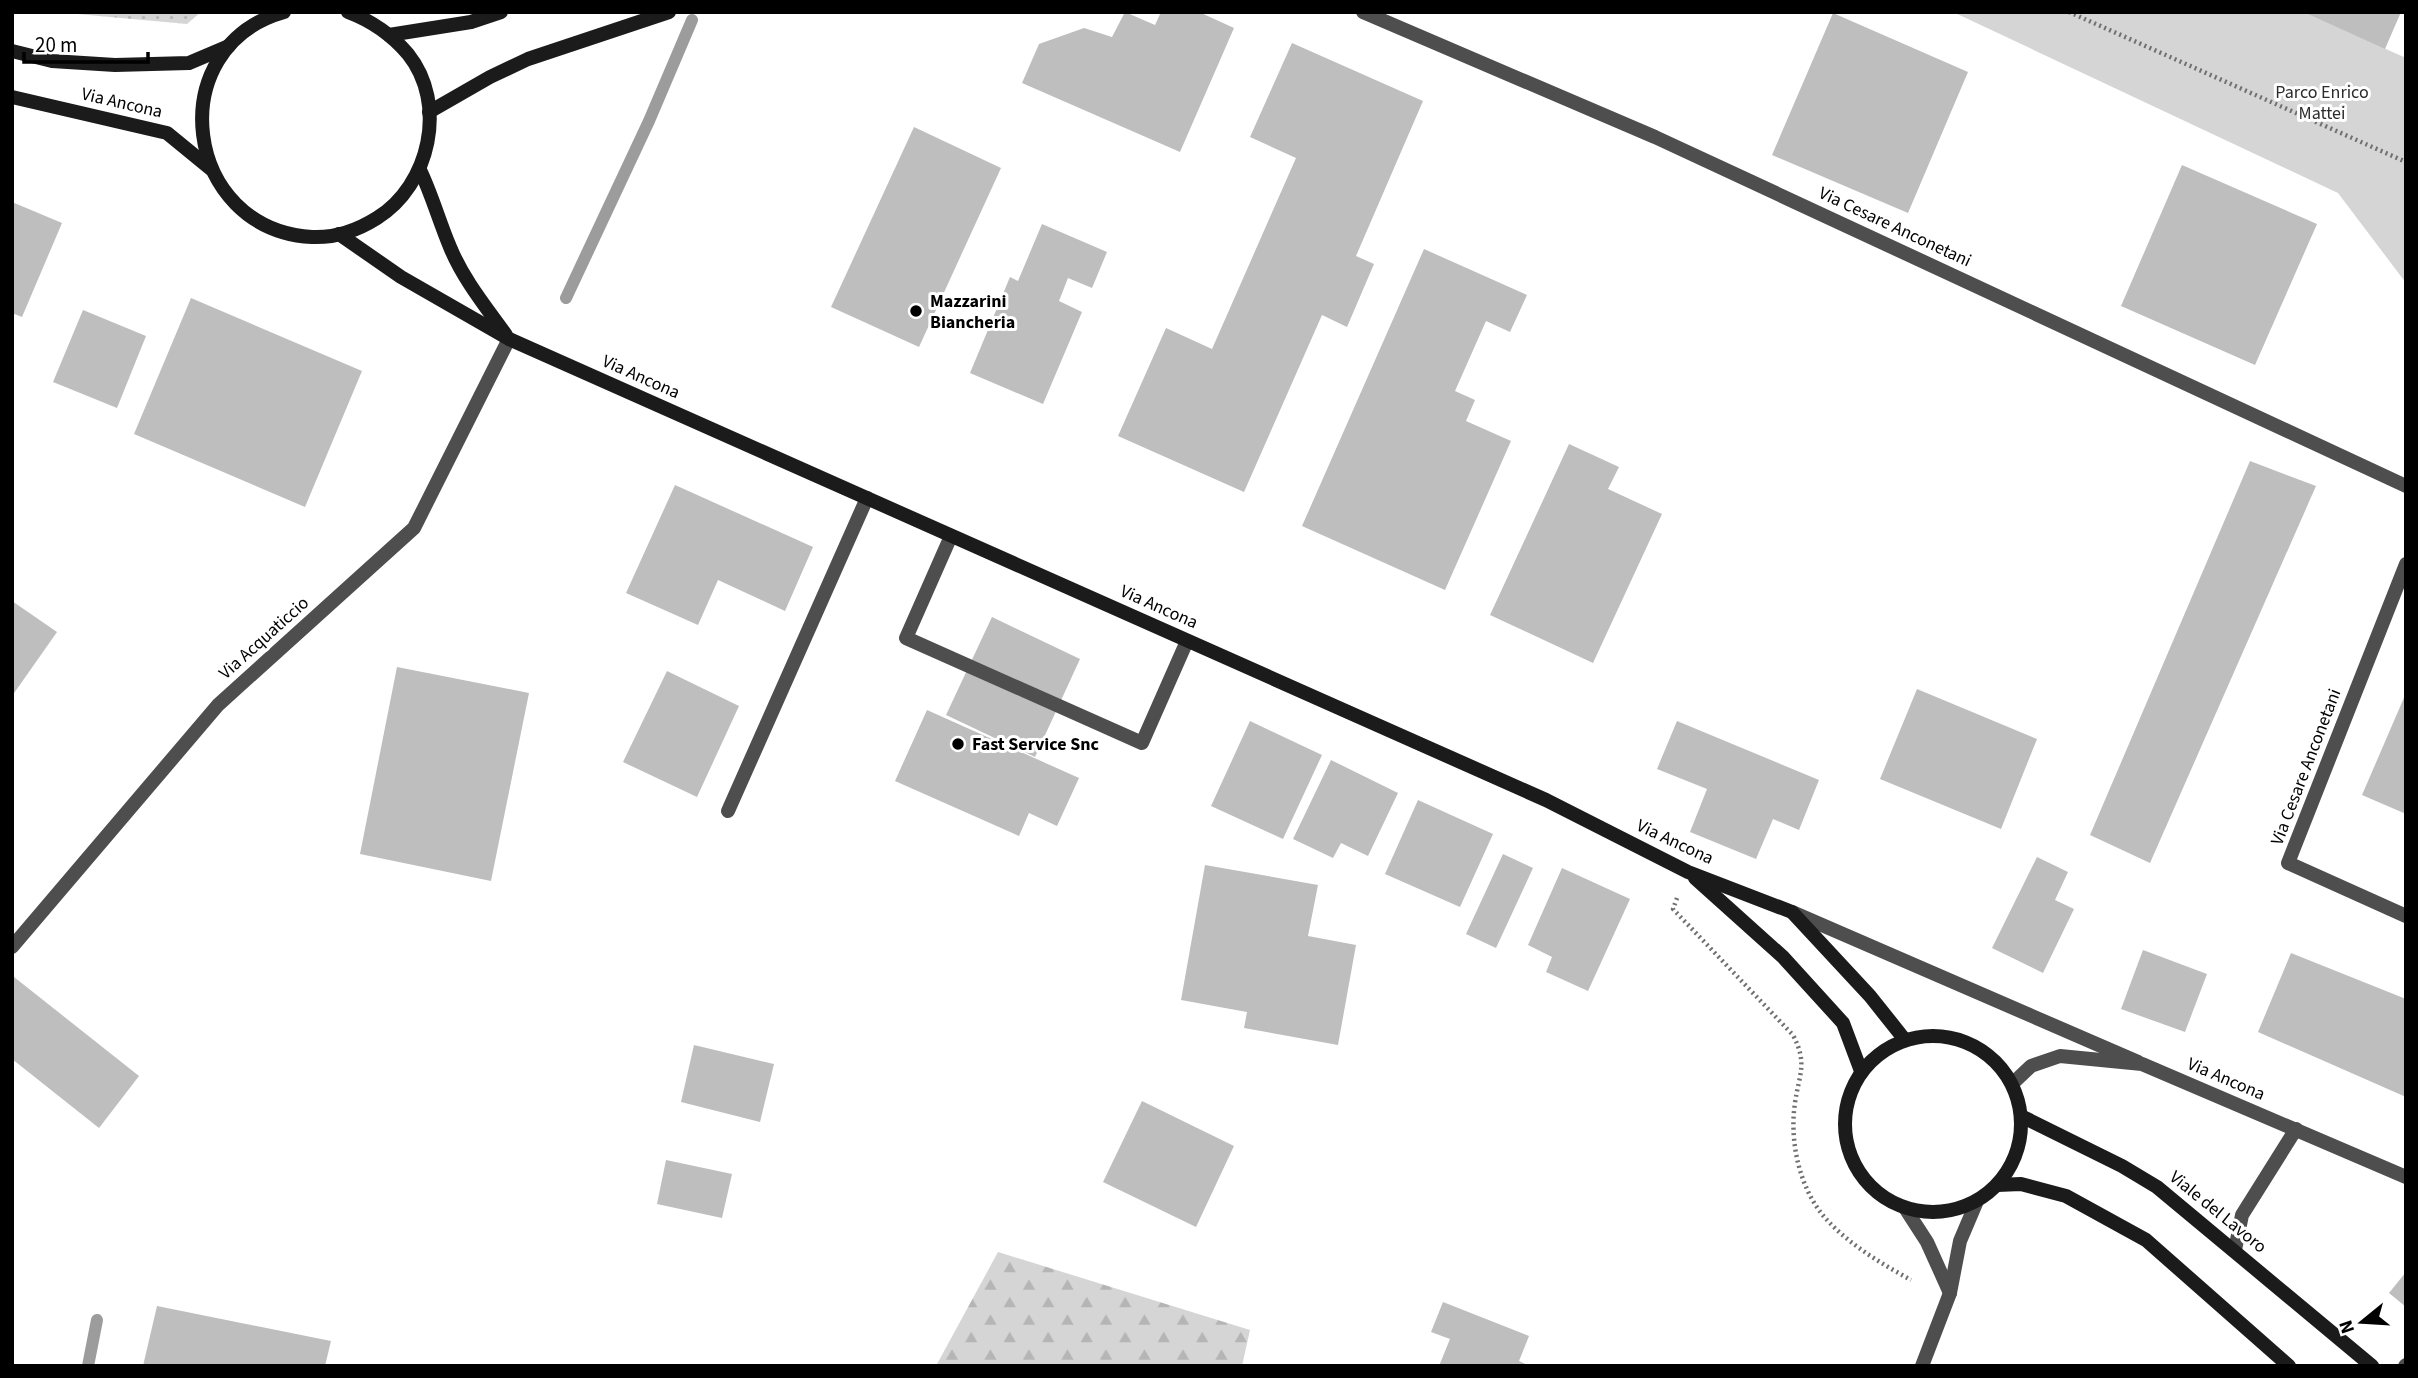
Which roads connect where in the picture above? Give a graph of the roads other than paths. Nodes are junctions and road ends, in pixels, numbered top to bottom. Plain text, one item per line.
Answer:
1 (284, 12) edge
2 (348, 12) edge
3 (501, 12) edge
4 (670, 12) edge
5 (1363, 12) edge
6 (389, 35) junction
7 (231, 45) junction
8 (12, 51) edge
9 (12, 97) edge
10 (429, 112) junction
11 (211, 170) junction
12 (420, 170) junction
13 (340, 234) junction
14 (509, 339) junction
15 (2406, 486) edge
16 (867, 498) junction
17 (951, 536) junction
18 (2406, 564) edge
19 (1187, 640) junction
20 (728, 811) dead end
21 (1688, 872) junction
22 (1792, 912) junction
23 (2406, 916) edge
24 (12, 947) edge
25 (1905, 1040) junction
26 (2142, 1064) junction
27 (1861, 1071) junction
28 (2012, 1084) junction
29 (2021, 1116) junction
30 (2296, 1129) junction
31 (2406, 1177) edge
32 (1997, 1185) junction
33 (1977, 1201) junction
34 (1905, 1208) junction
35 (2235, 1250) junction
36 (1950, 1293) junction
37 (1922, 1366) edge
38 (2289, 1366) edge
39 (2372, 1366) edge

1 - 7 main road
2 - 6 main road
3 - 6 main road
4 - 10 main road
5 - 15 street, Via Cesare Anconetani
6 - 10 main road
7 - 8 main road, Via Ancona
7 - 11 main road
9 - 11 main road, Via Ancona
10 - 12 main road
11 - 13 main road
12 - 13 main road
12 - 14 main road
13 - 14 main road, Via Ancona
14 - 16 main road, Via Ancona
14 - 24 street, Via Acquaticcio
16 - 17 main road, Via Ancona
16 - 20 street
17 - 19 main road, Via Ancona
17 - 19 street
18 - 23 street, Via Cesare Anconetani
19 - 21 main road, Via Ancona
21 - 22 main road, Via Ancona
21 - 27 main road
22 - 25 main road, Via Ancona
22 - 26 street, Via Ancona
25 - 27 main road
25 - 28 main road
26 - 28 street, Via Ancona
26 - 30 street, Via Ancona
27 - 34 main road
28 - 29 main road
29 - 32 main road
29 - 35 main road, Viale del Lavoro
30 - 31 street, Via Ancona
30 - 35 street
32 - 33 main road
32 - 38 main road
33 - 34 main road
33 - 36 street
34 - 36 street
35 - 39 main road, Viale del Lavoro
36 - 37 street

